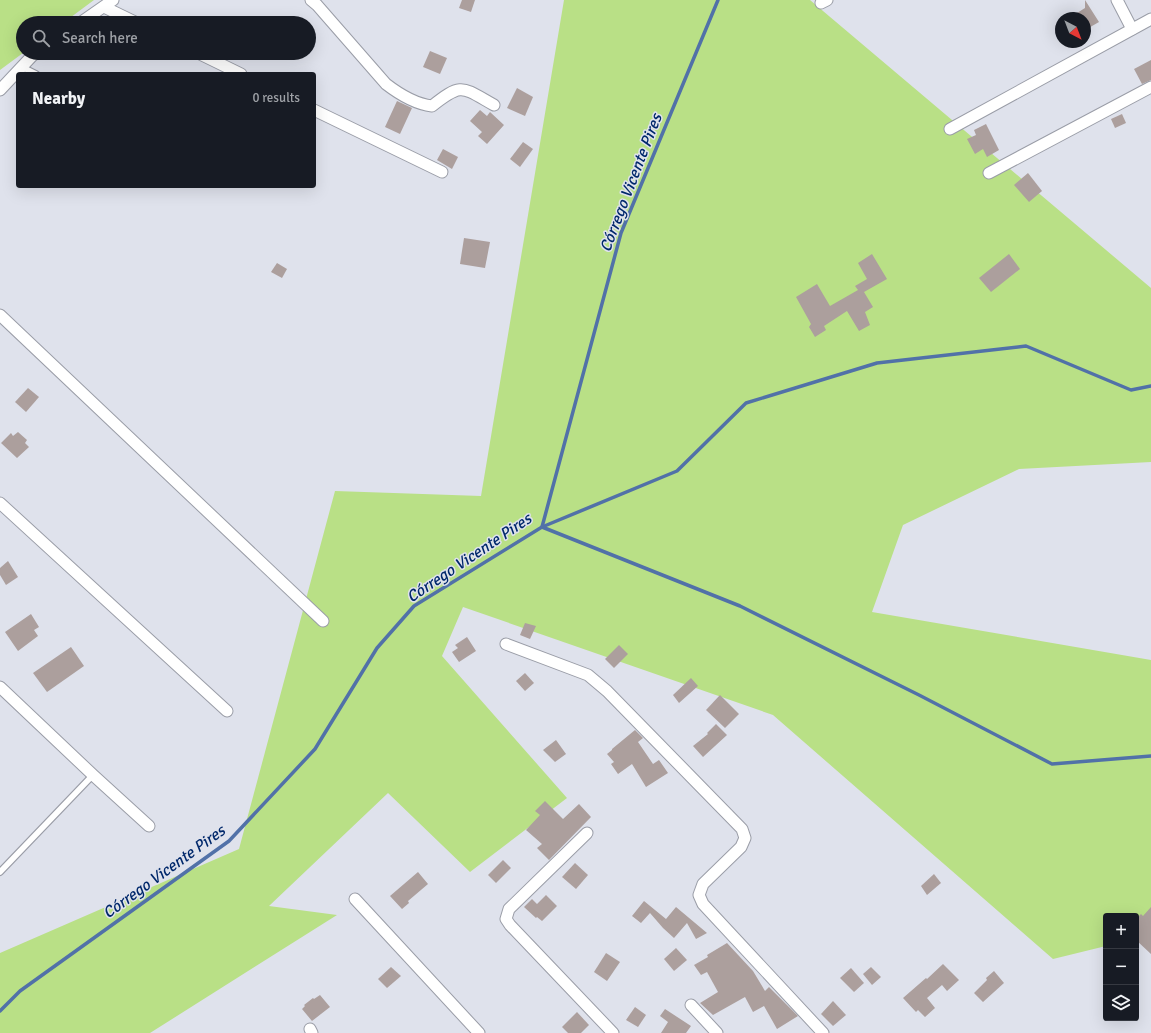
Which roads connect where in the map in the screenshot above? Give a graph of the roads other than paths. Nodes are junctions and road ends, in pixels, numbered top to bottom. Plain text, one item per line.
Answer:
1 (113, 0) edge
2 (311, 0) edge
3 (1117, 0) edge
4 (104, 7) junction
5 (90, 16) edge
6 (123, 16) edge
7 (1151, 19) edge
8 (1132, 29) junction
9 (29, 60) edge
10 (212, 60) edge
11 (22, 67) junction
12 (17, 72) edge
13 (32, 72) edge
14 (237, 72) edge
15 (16, 73) edge
16 (1151, 87) edge
17 (0, 90) edge
18 (494, 105) dead end
19 (316, 111) edge
20 (950, 129) dead end
21 (442, 172) dead end
22 (989, 173) dead end
23 (0, 316) edge
24 (0, 503) edge
25 (323, 621) dead end
26 (506, 644) dead end
27 (0, 687) edge
28 (227, 711) dead end
29 (93, 775) junction
30 (150, 826) dead end
31 (587, 832) dead end
32 (0, 872) edge
33 (355, 899) dead end
34 (691, 1005) dead end
35 (479, 1033) edge
36 (613, 1033) edge
37 (717, 1033) edge
38 (823, 1033) edge

1 - 4 street
2 - 18 street
3 - 8 street
4 - 5 street
4 - 6 street
7 - 8 street
8 - 20 street
9 - 11 street
10 - 14 street
11 - 12 street
11 - 13 lane
15 - 17 street
16 - 22 street
19 - 21 street
23 - 25 street
24 - 28 street
26 - 38 street
27 - 29 street
29 - 30 street
29 - 32 lane
31 - 36 street
33 - 35 street
34 - 37 street

